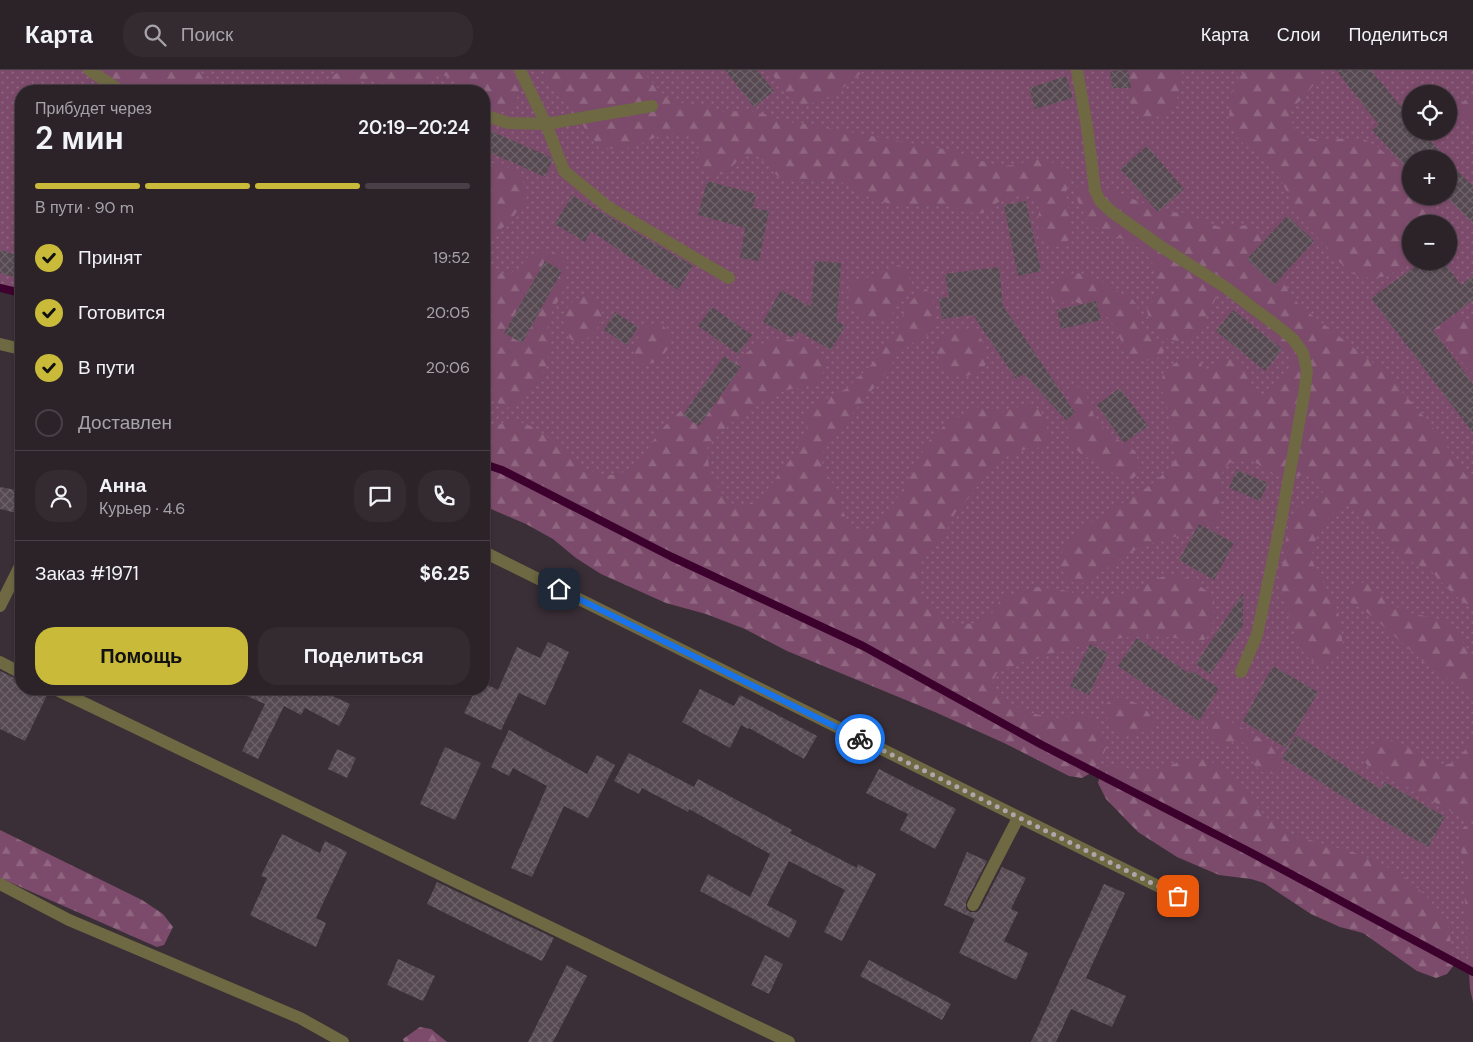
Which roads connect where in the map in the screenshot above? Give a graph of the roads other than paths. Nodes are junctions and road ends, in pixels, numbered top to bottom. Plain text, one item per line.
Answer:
1 (89, 70) edge
2 (520, 70) edge
3 (1077, 70) edge
4 (112, 85) edge
5 (652, 106) dead end
6 (490, 118) edge
7 (546, 124) junction
8 (730, 278) dead end
9 (0, 344) edge
10 (15, 348) edge
11 (490, 555) edge
12 (15, 576) edge
13 (0, 606) edge
14 (0, 662) edge
15 (15, 669) edge
16 (1242, 672) dead end
17 (67, 695) edge
18 (1018, 818) junction
19 (0, 884) edge
20 (1178, 896) dead end
21 (973, 905) dead end
22 (343, 1042) edge
23 (789, 1042) edge

1 - 4 street
2 - 7 street
3 - 16 street
5 - 7 street
6 - 7 street
7 - 8 street
9 - 10 street
11 - 18 street
12 - 13 street
14 - 15 street
17 - 23 street
18 - 20 street
18 - 21 street
19 - 22 street

